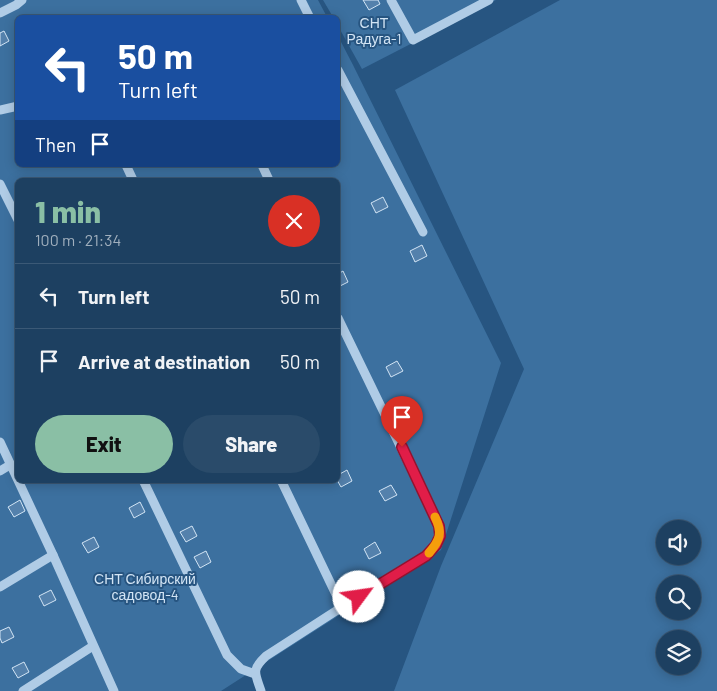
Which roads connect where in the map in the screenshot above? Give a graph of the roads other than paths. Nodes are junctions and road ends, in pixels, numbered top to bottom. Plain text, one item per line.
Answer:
1 (22, 0) edge
2 (300, 0) edge
3 (391, 0) edge
4 (489, 0) edge
5 (0, 13) edge
6 (308, 15) edge
7 (340, 74) edge
8 (15, 107) edge
9 (0, 110) edge
10 (0, 184) edge
11 (15, 214) edge
12 (423, 232) dead end
13 (340, 322) edge
14 (0, 442) edge
15 (10, 465) junction
16 (0, 471) edge
17 (15, 475) edge
18 (19, 483) edge
19 (144, 483) edge
20 (281, 483) edge
21 (53, 555) junction
22 (0, 587) edge
23 (342, 607) junction
24 (93, 646) junction
25 (255, 674) junction
26 (23, 691) edge
27 (114, 691) edge
28 (261, 691) edge

1 - 5 lane
2 - 6 lane
3 - 4 lane
7 - 12 lane
8 - 9 lane
10 - 11 lane
13 - 23 lane
14 - 15 lane
15 - 16 lane
15 - 17 lane
18 - 21 lane
19 - 25 lane
20 - 23 lane
21 - 22 lane
21 - 24 lane
23 - 25 lane
24 - 26 lane
24 - 27 lane
25 - 28 lane

